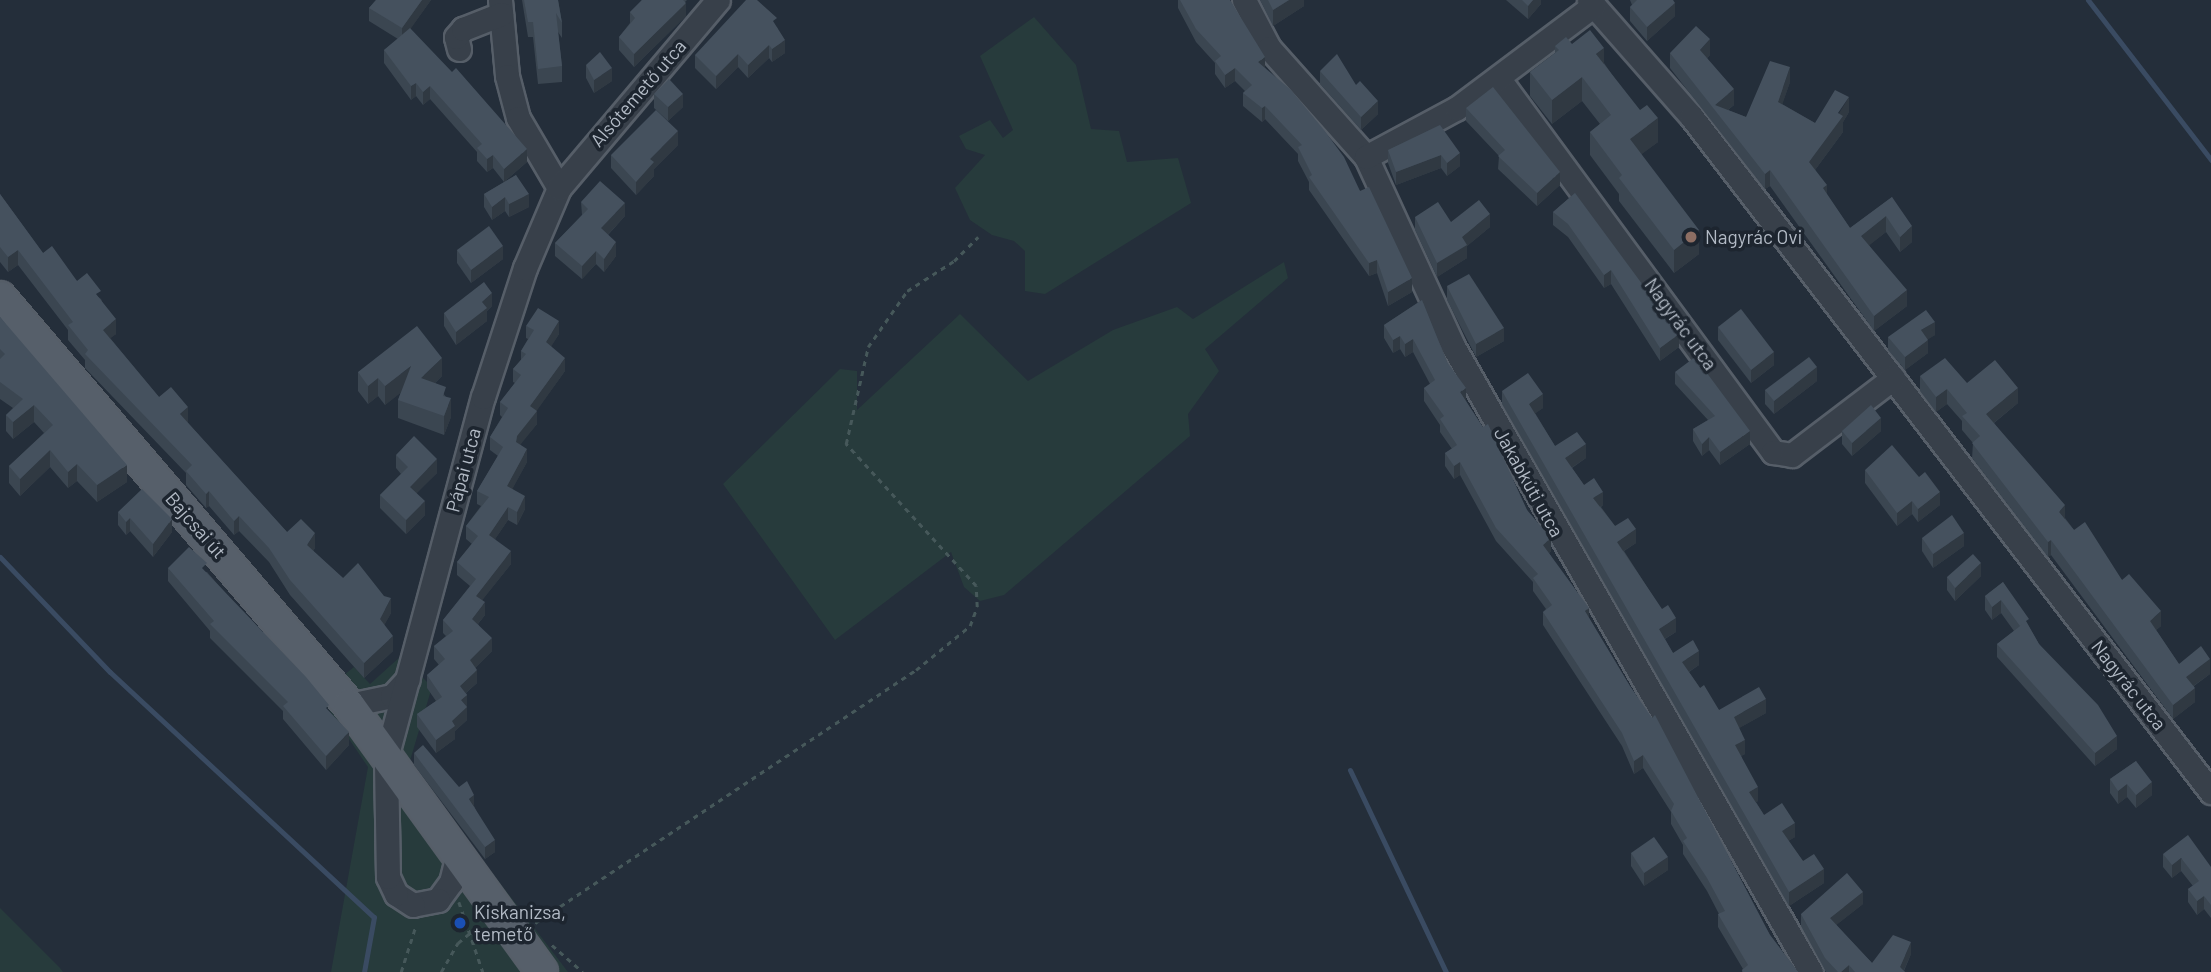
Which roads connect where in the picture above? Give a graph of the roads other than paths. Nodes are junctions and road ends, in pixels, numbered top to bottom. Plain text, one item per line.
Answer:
1 (718, 0) edge
2 (1244, 0) edge
3 (1591, 3) edge
4 (500, 7) edge
5 (459, 49) dead end
6 (1499, 79) junction
7 (1366, 157) junction
8 (559, 188) junction
9 (0, 297) edge
10 (1893, 378) junction
11 (410, 676) junction
12 (349, 705) junction
13 (386, 758) junction
14 (2211, 792) edge
15 (457, 858) junction
16 (542, 972) edge
17 (1811, 972) edge

1 - 8 street, Alsótemető utca
2 - 7 street, Jakabkúti utca
3 - 6 street, Nagyrác utca
3 - 10 street, Nagyrác utca
4 - 5 street
4 - 8 street
6 - 7 street, Nagyrác utca
6 - 10 street, Nagyrác utca
7 - 17 street, Jakabkúti utca
8 - 11 street, Pápai utca
9 - 12 main road, Bajcsai út
10 - 14 street, Nagyrác utca
11 - 12 street
11 - 13 street, Pápai utca
12 - 13 main road, Bajcsai út
13 - 15 main road, Bajcsai út
13 - 15 street, Pápai utca
15 - 16 main road, Bajcsai út

